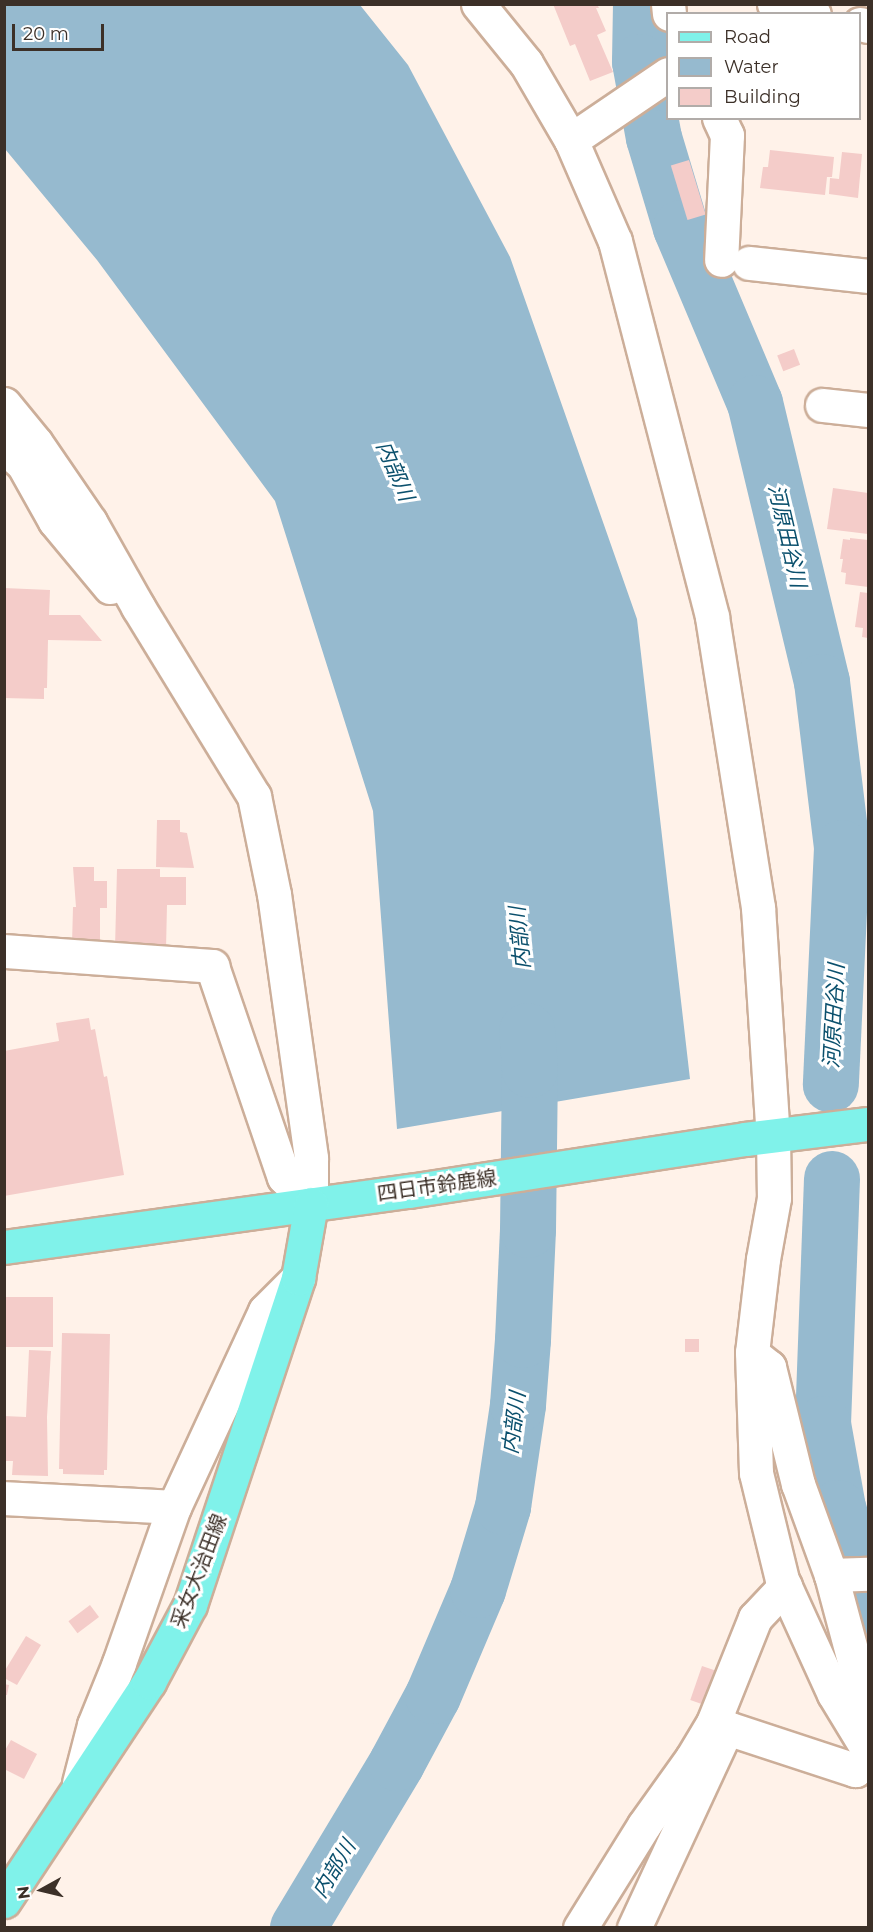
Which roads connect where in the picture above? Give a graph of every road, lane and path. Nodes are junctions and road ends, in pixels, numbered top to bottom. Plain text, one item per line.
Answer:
1 (478, 4) edge
2 (774, 4) edge
3 (806, 12) edge
4 (661, 79) edge
5 (720, 120) edge
6 (571, 140) junction
7 (868, 276) edge
8 (4, 404) edge
9 (822, 405) dead end
10 (868, 410) edge
11 (4, 447) edge
12 (138, 607) junction
13 (4, 951) edge
14 (868, 1124) edge
15 (759, 1138) junction
16 (311, 1204) junction
17 (4, 1247) edge
18 (298, 1278) junction
19 (752, 1352) junction
20 (4, 1498) edge
21 (174, 1507) junction
22 (847, 1574) edge
23 (785, 1586) junction
24 (868, 1713) edge
25 (720, 1725) junction
26 (868, 1750) edge
27 (868, 1758) edge
28 (76, 1796) junction
29 (4, 1901) edge
30 (580, 1928) edge
31 (634, 1928) edge

1 - 6 street
2 - 3 street
4 - 6 street
5 - 7 street
6 - 15 street
8 - 12 street
9 - 10 street
11 - 12 street
12 - 16 street
13 - 16 street
14 - 15 main road, 四日市鈴鹿線
15 - 16 main road, 四日市鈴鹿線
15 - 19 street
16 - 17 main road, 四日市鈴鹿線
16 - 18 main road, 采女大治田線
18 - 21 street
18 - 28 main road, 采女大治田線
19 - 22 street
19 - 23 street
20 - 21 street
21 - 28 street
22 - 24 street
23 - 25 street
23 - 26 street
25 - 27 street
25 - 30 street
25 - 31 street
28 - 29 main road, 采女大治田線

